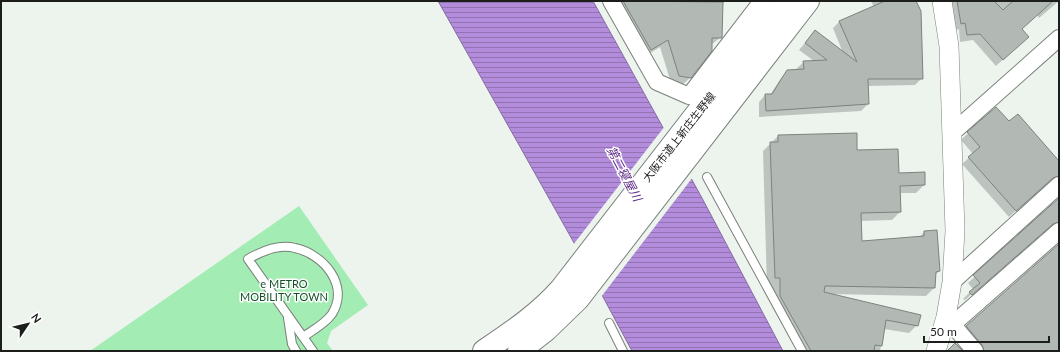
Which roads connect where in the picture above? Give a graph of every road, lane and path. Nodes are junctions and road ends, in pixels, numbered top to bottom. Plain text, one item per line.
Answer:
1 (611, 1) edge
2 (762, 1) edge
3 (784, 1) edge
4 (808, 1) edge
5 (942, 1) edge
6 (1059, 38) edge
7 (951, 134) junction
8 (707, 177) dead end
9 (1059, 186) edge
10 (1059, 231) edge
11 (952, 282) junction
12 (288, 315) junction
13 (949, 321) junction
14 (609, 323) dead end
15 (303, 337) junction
16 (526, 338) edge
17 (296, 351) edge
18 (313, 351) edge
19 (484, 351) edge
20 (624, 351) edge
21 (802, 351) edge
22 (936, 351) edge
23 (975, 351) edge

1 - 2 street
3 - 16 main road, 大阪市道上新庄生野線
4 - 16 main road, 大阪市道上新庄生野線
5 - 7 street
6 - 7 street
7 - 11 street
8 - 21 lane
9 - 11 street
10 - 13 street
11 - 13 street
12 - 15 lane
12 - 15 lane
12 - 17 lane
13 - 22 street
13 - 23 street
14 - 20 lane
15 - 18 lane
16 - 19 main road, 大阪市道上新庄生野線

